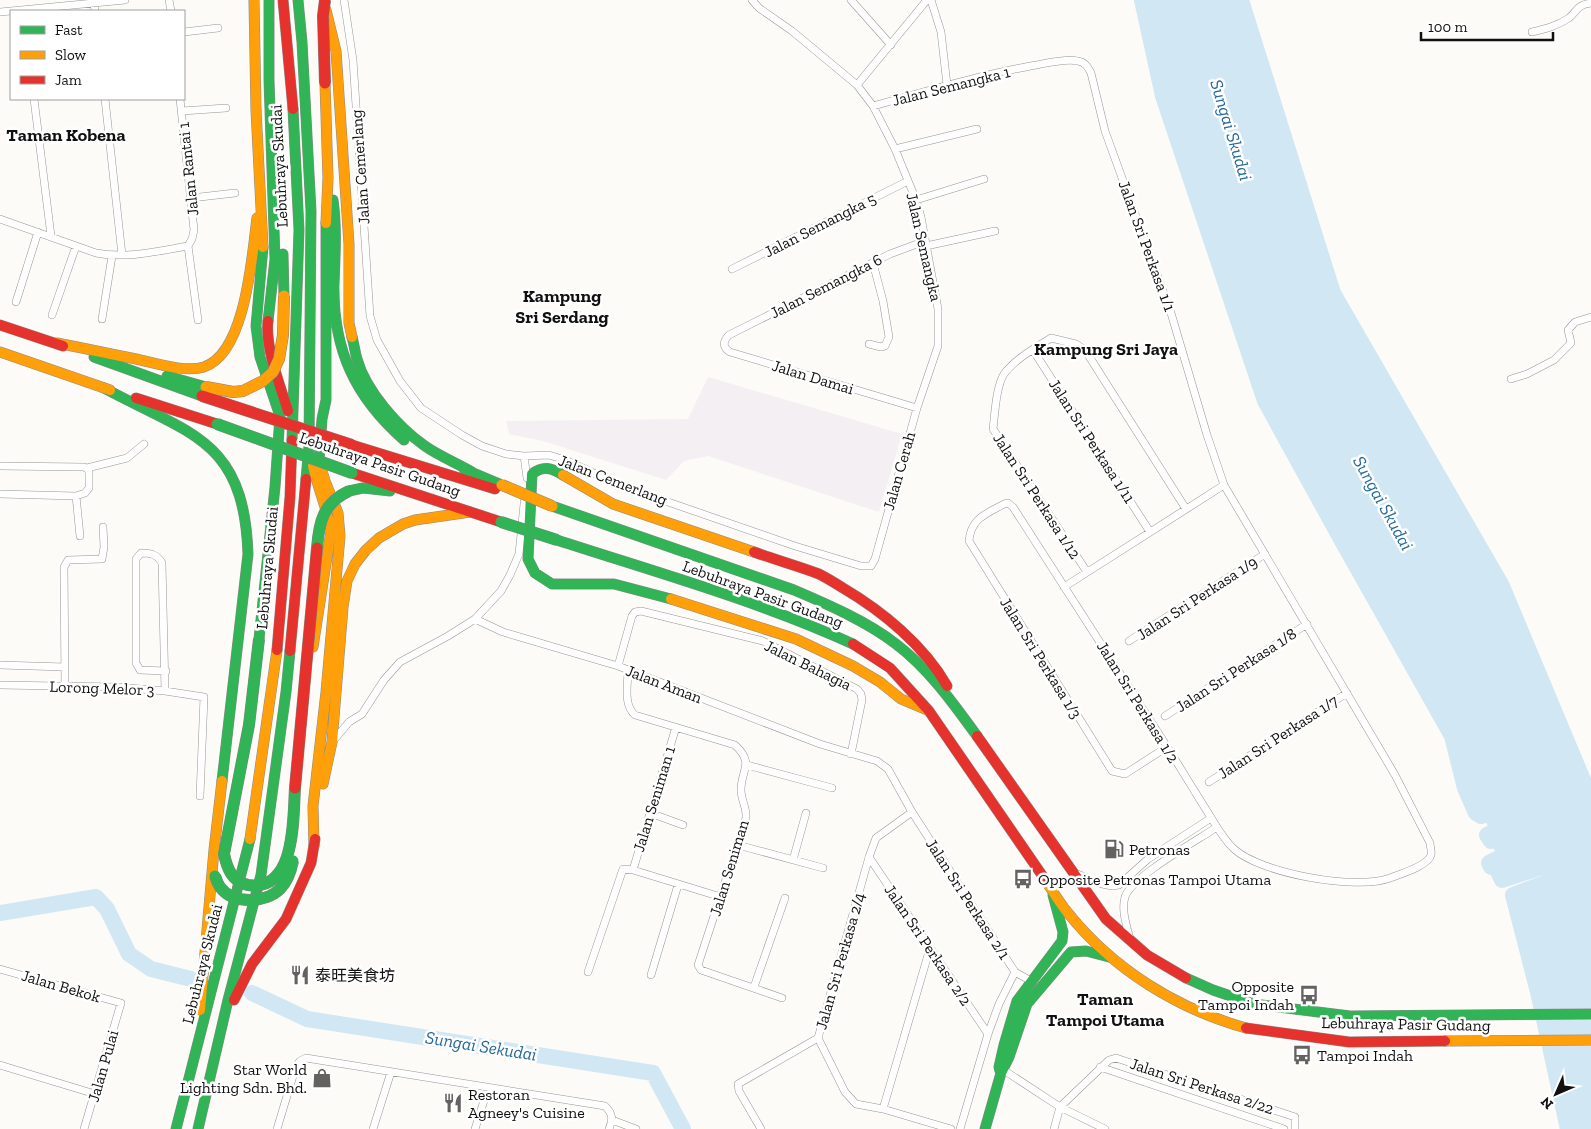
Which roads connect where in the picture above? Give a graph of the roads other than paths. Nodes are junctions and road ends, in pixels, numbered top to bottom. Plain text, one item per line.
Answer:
1 (21, 0) edge
2 (125, 0) edge
3 (254, 0) edge
4 (269, 0) edge
5 (283, 0) edge
6 (298, 0) edge
7 (324, 0) edge
8 (344, 0) edge
9 (752, 0) edge
10 (850, 0) edge
11 (927, 0) edge
12 (931, 0) edge
13 (1591, 3) edge
14 (95, 7) edge
15 (23, 10) edge
16 (218, 28) dead end
17 (185, 32) edge
18 (1532, 32) dead end
19 (891, 45) junction
20 (1029, 66) joint
21 (856, 85) junction
22 (947, 85) junction
23 (34, 100) edge
24 (105, 100) edge
25 (180, 100) edge
26 (873, 106) junction
27 (226, 108) dead end
28 (182, 111) junction
29 (977, 129) dead end
30 (895, 149) junction
31 (984, 179) dead end
32 (908, 181) junction
33 (235, 193) dead end
34 (191, 198) junction
35 (260, 198) junction
36 (916, 200) junction
37 (1, 221) edge
38 (995, 231) dead end
39 (38, 232) junction
40 (51, 236) junction
41 (190, 242) junction
42 (926, 244) junction
43 (76, 246) junction
44 (122, 255) junction
45 (112, 256) junction
46 (331, 262) junction
47 (873, 263) junction
48 (732, 269) dead end
49 (16, 302) dead end
50 (52, 315) dead end
51 (1591, 317) edge
52 (102, 318) dead end
53 (198, 320) dead end
54 (0, 325) edge
55 (729, 336) joint
56 (57, 343) junction
57 (869, 344) dead end
58 (1033, 350) junction
59 (0, 352) edge
60 (928, 377) joint
61 (1511, 379) dead end
62 (104, 388) junction
63 (204, 392) junction
64 (917, 408) junction
65 (292, 434) junction
66 (144, 444) dead end
67 (308, 446) junction
68 (524, 456) junction
69 (0, 466) edge
70 (87, 468) junction
71 (472, 472) junction
72 (1224, 485) junction
73 (502, 488) junction
74 (0, 494) edge
75 (417, 494) junction
76 (76, 496) junction
77 (1008, 503) joint
78 (1186, 509) junction
79 (470, 512) junction
80 (103, 527) dead end
81 (1150, 532) junction
82 (80, 536) dead end
83 (248, 554) junction
84 (1265, 554) junction
85 (871, 566) joint
86 (1087, 572) junction
87 (1064, 587) junction
88 (475, 619) junction
89 (1307, 624) junction
90 (1129, 641) dead end
91 (0, 666) edge
92 (618, 666) junction
93 (65, 667) junction
94 (628, 670) junction
95 (166, 671) junction
96 (0, 685) edge
97 (66, 686) junction
98 (165, 691) junction
99 (1347, 693) junction
100 (951, 700) junction
101 (929, 711) junction
102 (1165, 716) dead end
103 (676, 727) junction
104 (332, 742) junction
105 (1167, 747) junction
106 (851, 754) junction
107 (877, 761) joint
108 (747, 765) junction
109 (1209, 782) dead end
110 (832, 788) dead end
111 (200, 796) dead end
112 (912, 812) junction
113 (650, 813) junction
114 (806, 813) dead end
115 (1211, 818) junction
116 (683, 825) dead end
117 (1217, 827) junction
118 (738, 845) junction
119 (314, 846) junction
120 (869, 857) junction
121 (792, 860) junction
122 (823, 868) dead end
123 (633, 870) junction
124 (1072, 873) junction
125 (678, 885) junction
126 (1051, 889) junction
127 (721, 897) junction
128 (785, 898) dead end
129 (1131, 942) junction
130 (930, 948) junction
131 (1113, 958) junction
132 (0, 969) edge
133 (588, 972) dead end
134 (1015, 972) junction
135 (651, 975) dead end
136 (1031, 981) junction
137 (754, 987) junction
138 (782, 998) dead end
139 (121, 1002) joint
140 (1591, 1014) edge
141 (224, 1018) junction
142 (988, 1034) junction
143 (818, 1038) junction
144 (1591, 1040) edge
145 (197, 1048) junction
146 (0, 1065) edge
147 (1100, 1067) junction
148 (1001, 1070) junction
149 (391, 1072) junction
150 (488, 1088) junction
151 (94, 1094) junction
152 (1060, 1107) junction
153 (883, 1109) junction
154 (612, 1120) junction
155 (84, 1129) edge
156 (176, 1129) edge
157 (198, 1129) edge
158 (277, 1129) edge
159 (373, 1129) edge
160 (475, 1129) edge
161 (609, 1129) edge
162 (636, 1129) edge
163 (761, 1129) edge
164 (951, 1129) edge
165 (960, 1129) edge
166 (985, 1129) edge
167 (1054, 1129) edge
168 (1104, 1129) edge
169 (1284, 1129) edge
170 (1295, 1129) edge

1 - 15 street
2 - 14 street
3 - 35 main road
4 - 63 main road, bridge
4 - 65 main road
5 - 65 main road, Lebuhraya Skudai
6 - 67 main road, Lebuhraya Skudai
7 - 46 main road, bridge
7 - 71 main road
8 - 68 street, Jalan Cemerlang
9 - 21 street, Jalan Semangka
10 - 19 street
11 - 19 street
12 - 22 street
13 - 18 street
14 - 15 street
16 - 17 street
19 - 21 street
20 - 22 street, Jalan Semangka 1
20 - 72 street, Jalan Sri Perkasa 1/1
21 - 26 street, Jalan Semangka
22 - 26 street, Jalan Semangka 1
23 - 40 street
24 - 44 street
25 - 28 street, Jalan Rantai 1
26 - 30 street, Jalan Semangka
27 - 28 street
28 - 34 street, Jalan Rantai 1
29 - 30 street
30 - 32 street, Jalan Semangka
31 - 36 street
32 - 36 street, Jalan Semangka
32 - 48 street, Jalan Semangka 5
33 - 34 street
34 - 41 street, Jalan Rantai 1
35 - 56 main road
35 - 75 main road, bridge
36 - 42 street, Jalan Semangka
37 - 39 street
38 - 42 street, Jalan Semangka 6
39 - 40 street
39 - 49 street
40 - 43 street
41 - 44 street
41 - 53 street, Jalan Rantai 1
42 - 47 street, Jalan Semangka 6
42 - 60 street, Jalan Semangka
43 - 45 street
43 - 50 street
44 - 45 street
45 - 52 street
46 - 71 main road
46 - 119 main road
47 - 55 street, Jalan Semangka 6
47 - 57 street
51 - 61 street
54 - 56 main road, Lebuhraya Pasir Gudang
55 - 64 street, Jalan Damai
56 - 63 main road, Lebuhraya Pasir Gudang
58 - 78 street, Jalan Sri Perkasa 1/12
58 - 81 street, Jalan Sri Perkasa 1/11
58 - 86 street, Jalan Sri Perkasa 1/12
59 - 62 main road, Lebuhraya Pasir Gudang
60 - 64 street, Jalan Cerah
62 - 75 main road, Lebuhraya Pasir Gudang, bridge
62 - 83 main road
63 - 73 main road, Lebuhraya Pasir Gudang, bridge
64 - 85 street, Jalan Cerah
65 - 145 main road, Lebuhraya Skudai
66 - 70 street
67 - 83 main road, bridge
67 - 141 main road, Lebuhraya Skudai
68 - 85 street, Jalan Cemerlang
68 - 88 street
69 - 70 street
70 - 76 street
71 - 73 main road
72 - 78 street
72 - 84 street
73 - 100 main road, Lebuhraya Pasir Gudang, bridge
74 - 76 street
75 - 79 main road, Lebuhraya Pasir Gudang
76 - 82 street
77 - 87 street, Jalan Sri Perkasa 1/2
77 - 105 street, Jalan Sri Perkasa 1/3
78 - 81 street
79 - 101 main road, Lebuhraya Pasir Gudang, bridge
79 - 104 main road
80 - 93 street
81 - 86 street
83 - 145 main road
84 - 89 street
84 - 90 street, Jalan Sri Perkasa 1/9
86 - 87 street
87 - 105 street, Jalan Sri Perkasa 1/2
88 - 92 street, Jalan Aman
88 - 104 street
89 - 99 street
89 - 102 street, Jalan Sri Perkasa 1/8
91 - 93 street
92 - 94 street, Jalan Aman
92 - 106 street, Jalan Bahagia
93 - 97 street
94 - 103 street
94 - 106 street, Jalan Aman
95 - 95 street
95 - 98 street
96 - 97 street, Lorong Melor 3
97 - 98 street, Lorong Melor 3
98 - 111 street, Lorong Melor 3
99 - 109 street, Jalan Sri Perkasa 1/7
99 - 117 street, Jalan Sri Perkasa 1/2
100 - 101 main road
100 - 124 main road, Lebuhraya Pasir Gudang
101 - 126 main road, Lebuhraya Pasir Gudang
103 - 108 street
103 - 113 street, Jalan Seniman 1
104 - 119 main road
105 - 115 street, Jalan Sri Perkasa 1/2
106 - 107 street, Jalan Aman
107 - 112 street, Jalan Sri Perkasa 2/1
108 - 110 street
108 - 118 street, Jalan Seniman
112 - 120 street, Jalan Sri Perkasa 2/4
112 - 134 street, Jalan Sri Perkasa 2/1
113 - 116 street
113 - 123 street, Jalan Seniman 1
114 - 121 street
115 - 117 street, Jalan Sri Perkasa 1/2
115 - 124 street
117 - 129 street
118 - 121 street
118 - 127 street, Jalan Seniman
119 - 141 main road
120 - 130 street, Jalan Sri Perkasa 2/2
120 - 143 street, Jalan Sri Perkasa 2/4
121 - 122 street
123 - 125 street
123 - 133 street
124 - 129 main road, Lebuhraya Pasir Gudang
125 - 127 street
125 - 135 street
126 - 131 main road, Lebuhraya Pasir Gudang
126 - 136 main road
127 - 137 street, Jalan Seniman
128 - 137 street
129 - 140 main road, Lebuhraya Pasir Gudang
130 - 142 street, Jalan Sri Perkasa 2/2
130 - 153 street
131 - 144 main road, Lebuhraya Pasir Gudang
131 - 148 main road
132 - 139 street, Jalan Bekok
134 - 136 street, Jalan Sri Perkasa 2/1
134 - 142 street, Jalan Sri Perkasa 2/2
136 - 148 main road
137 - 138 street, Jalan Seniman
139 - 151 street, Jalan Pulai
141 - 157 main road, Lebuhraya Skudai
142 - 165 street, Jalan Sri Perkasa 2/2
143 - 153 street
143 - 163 street, Jalan Sri Perkasa 2/4
145 - 156 main road, Lebuhraya Skudai
146 - 151 street
147 - 152 street
147 - 169 street
147 - 170 street, Jalan Sri Perkasa 2/22
148 - 152 street
148 - 166 main road
149 - 150 street
149 - 158 street
149 - 159 street
150 - 154 street
150 - 160 street
151 - 155 street, Jalan Pulai
152 - 167 street
152 - 168 street
153 - 164 street
154 - 161 street
154 - 162 street

